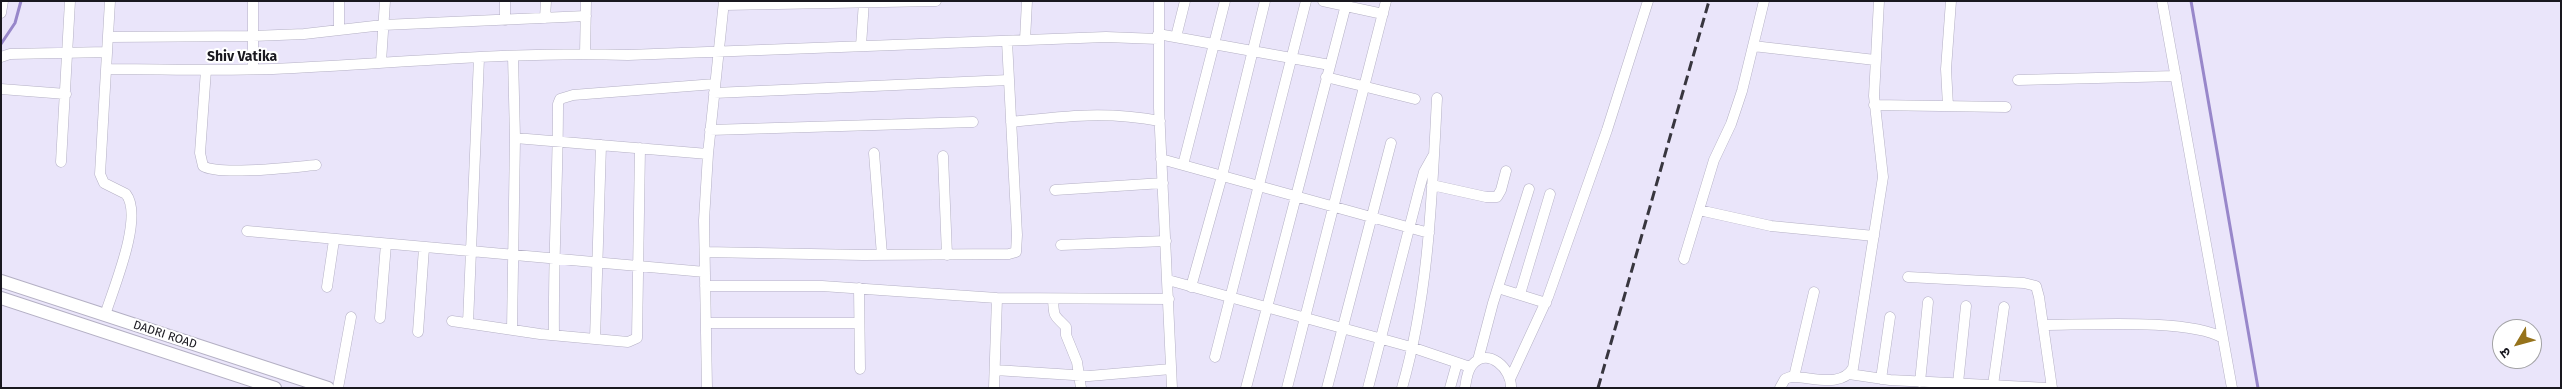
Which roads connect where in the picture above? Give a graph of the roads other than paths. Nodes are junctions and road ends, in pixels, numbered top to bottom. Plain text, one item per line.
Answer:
1 (3, 1) edge
2 (70, 1) edge
3 (110, 1) edge
4 (253, 1) edge
5 (339, 1) edge
6 (385, 1) edge
7 (505, 1) edge
8 (546, 1) edge
9 (586, 1) edge
10 (936, 1) edge
11 (1027, 1) edge
12 (1159, 1) edge
13 (1186, 1) edge
14 (1225, 1) edge
15 (1266, 1) edge
16 (1306, 1) edge
17 (1324, 1) edge
18 (1386, 1) edge
19 (1648, 1) edge
20 (1764, 1) edge
21 (1879, 1) edge
22 (1951, 1) edge
23 (2162, 1) edge
24 (864, 2) edge
25 (724, 3) edge
26 (1346, 4) edge
27 (1, 13) edge
28 (1383, 14) junction
29 (586, 16) junction
30 (545, 18) junction
31 (505, 20) junction
32 (383, 25) junction
33 (339, 30) junction
34 (253, 36) junction
35 (1158, 36) junction
36 (108, 37) junction
37 (1176, 37) junction
38 (1025, 40) junction
39 (1007, 41) junction
40 (1215, 44) junction
41 (862, 46) junction
42 (1753, 46) junction
43 (718, 50) junction
44 (1253, 51) junction
45 (107, 52) junction
46 (68, 53) junction
47 (585, 54) junction
48 (513, 56) junction
49 (1, 57) edge
50 (479, 58) junction
51 (1291, 58) junction
52 (1875, 60) junction
53 (380, 62) junction
54 (1330, 65) junction
55 (106, 69) junction
56 (253, 69) junction
57 (206, 70) junction
58 (2176, 76) junction
59 (1326, 77) junction
60 (1009, 80) junction
61 (2018, 80) dead end
62 (1364, 87) junction
63 (1, 89) edge
64 (714, 89) junction
65 (66, 94) junction
66 (1437, 98) dead end
67 (1415, 100) dead end
68 (1874, 105) junction
69 (1948, 106) junction
70 (2006, 107) dead end
71 (973, 122) dead end
72 (1011, 122) junction
73 (1160, 122) junction
74 (710, 130) junction
75 (515, 138) junction
76 (558, 141) junction
77 (1391, 143) dead end
78 (601, 145) junction
79 (640, 148) junction
80 (874, 153) dead end
81 (708, 154) junction
82 (1434, 154) junction
83 (944, 156) dead end
84 (1162, 159) junction
85 (61, 162) dead end
86 (1183, 165) junction
87 (316, 166) dead end
88 (1506, 171) dead end
89 (1222, 176) junction
90 (1163, 183) junction
91 (1432, 184) junction
92 (1259, 185) junction
93 (1529, 189) dead end
94 (1055, 190) dead end
95 (1550, 194) dead end
96 (1296, 196) junction
97 (1335, 206) junction
98 (1699, 210) junction
99 (1371, 216) junction
100 (1409, 227) junction
101 (247, 231) dead end
102 (1429, 233) junction
103 (1874, 236) junction
104 (334, 240) junction
105 (1166, 240) junction
106 (386, 244) junction
107 (1061, 245) dead end
108 (424, 248) junction
109 (705, 252) junction
110 (472, 253) junction
111 (882, 255) junction
112 (947, 255) junction
113 (513, 256) junction
114 (553, 259) junction
115 (1684, 259) dead end
116 (597, 263) junction
117 (640, 266) junction
118 (705, 272) junction
119 (1908, 277) dead end
120 (1168, 280) junction
121 (1, 281) edge
122 (705, 286) junction
123 (327, 287) dead end
124 (1191, 287) junction
125 (859, 288) junction
126 (1498, 288) junction
127 (1814, 292) dead end
128 (1520, 294) junction
129 (1230, 297) junction
130 (1, 298) edge
131 (997, 298) junction
132 (1053, 299) junction
133 (1169, 299) junction
134 (1928, 302) dead end
135 (1546, 303) junction
136 (1966, 306) dead end
137 (1267, 307) junction
138 (2004, 307) dead end
139 (105, 315) junction
140 (351, 317) dead end
141 (1890, 317) dead end
142 (380, 318) dead end
143 (1304, 318) junction
144 (452, 321) dead end
145 (468, 323) junction
146 (706, 323) junction
147 (859, 323) junction
148 (2043, 325) junction
149 (1342, 328) junction
150 (512, 330) junction
151 (418, 332) dead end
152 (554, 335) junction
153 (2223, 338) junction
154 (595, 339) junction
155 (1379, 339) junction
156 (1411, 348) junction
157 (1215, 357) dead end
158 (1457, 363) junction
159 (1474, 363) junction
160 (860, 369) dead end
161 (1171, 369) junction
162 (995, 370) junction
163 (1849, 374) junction
164 (1080, 375) junction
165 (1510, 377) junction
166 (1794, 377) junction
167 (1881, 379) junction
168 (1920, 382) junction
169 (1952, 385) edge
170 (1993, 385) junction
171 (276, 388) edge
172 (328, 388) edge
173 (338, 388) edge
174 (707, 388) edge
175 (994, 388) edge
176 (1081, 388) edge
177 (1172, 388) edge
178 (1246, 388) edge
179 (1287, 388) edge
180 (1327, 388) edge
181 (1368, 388) edge
182 (1402, 388) edge
183 (1450, 388) edge
184 (1464, 388) edge
185 (1511, 388) edge
186 (1780, 388) edge
187 (2048, 388) edge
188 (2052, 388) edge
189 (2232, 388) edge

1 - 27 street
2 - 46 street
3 - 36 street
4 - 34 street
5 - 33 street
6 - 32 street
7 - 31 street
8 - 30 street
9 - 29 street
10 - 24 street
11 - 38 street
12 - 35 street
13 - 37 street
14 - 40 street
15 - 44 street
16 - 51 street
17 - 26 street
18 - 28 street
19 - 135 street
20 - 42 street
21 - 52 street
22 - 69 street
23 - 58 street
24 - 25 street
24 - 41 street
25 - 43 street
26 - 28 street
26 - 54 street
28 - 62 street
29 - 30 street
29 - 47 street
30 - 31 street
31 - 32 street
32 - 33 street
32 - 53 street
33 - 34 street
34 - 36 street
34 - 56 street
35 - 37 street
35 - 38 street
35 - 73 street
36 - 45 street
37 - 40 street
38 - 39 street
39 - 41 street
39 - 60 street
40 - 44 street
40 - 86 street
41 - 43 street
42 - 52 street
42 - 98 street
43 - 47 street
43 - 64 street
44 - 51 street
44 - 89 street
45 - 46 street
45 - 55 street
46 - 49 street
46 - 65 street
47 - 48 street
48 - 50 street
48 - 75 street
50 - 53 street
50 - 110 street
51 - 54 street
51 - 92 street
52 - 68 street
53 - 56 street
54 - 59 street
55 - 57 street
55 - 139 street
56 - 57 street
57 - 87 street
58 - 61 street
58 - 153 street
59 - 62 street
59 - 96 street
60 - 64 street
60 - 72 street
62 - 67 street
62 - 97 street
63 - 65 street
64 - 74 street
64 - 76 street
65 - 85 street
66 - 82 street
68 - 69 street
68 - 103 street
69 - 70 street
71 - 74 street
72 - 73 street
72 - 112 street
73 - 84 street
74 - 81 street
75 - 76 street
75 - 113 street
76 - 78 street
76 - 114 street
77 - 99 street
78 - 79 street
78 - 116 street
79 - 81 street
79 - 117 street
80 - 111 street
81 - 109 street
82 - 91 street
82 - 100 street
83 - 112 street
84 - 86 street
84 - 90 street
86 - 89 street
88 - 91 street
89 - 92 street
89 - 124 street
90 - 94 street
90 - 105 street
91 - 102 street
92 - 96 street
92 - 129 street
93 - 126 street
95 - 128 street
96 - 97 street
96 - 137 street
97 - 99 street
97 - 143 street
98 - 103 street
98 - 115 street
99 - 100 street
99 - 149 street
100 - 102 street
100 - 155 street
101 - 104 street
102 - 156 street
103 - 163 street
104 - 106 street
104 - 123 street
105 - 107 street
105 - 120 street
106 - 108 street
106 - 142 street
108 - 110 street
108 - 151 street
109 - 111 street
109 - 118 street
110 - 113 street
110 - 145 street
111 - 112 street
113 - 114 street
113 - 150 street
114 - 116 street
114 - 152 street
116 - 117 street
116 - 154 street
117 - 118 street
117 - 154 street
118 - 122 street
119 - 148 street
120 - 124 street
120 - 133 street
121 - 139 street, DADRI ROAD
122 - 125 street
122 - 146 street
124 - 129 street
125 - 131 street
125 - 147 street
126 - 128 street
126 - 159 street
127 - 166 street
128 - 135 street
129 - 137 street
129 - 157 street
130 - 171 street, DADRI ROAD
131 - 132 street
131 - 162 street
132 - 133 street
132 - 164 street
133 - 161 street
134 - 168 street
135 - 165 street
136 - 169 street
137 - 143 street
137 - 178 street
138 - 170 street
139 - 172 street, DADRI ROAD
140 - 173 street
141 - 167 street
143 - 149 street
143 - 179 street
144 - 145 street
145 - 150 street
146 - 147 street
146 - 174 street
147 - 160 street
148 - 153 street
148 - 188 street
149 - 155 street
149 - 180 street
150 - 152 street
152 - 154 street
153 - 189 street
155 - 156 street
155 - 181 street
156 - 158 street
156 - 182 street
158 - 159 street
158 - 183 street
159 - 165 street
159 - 184 street
161 - 164 street
161 - 177 street
162 - 164 street
162 - 175 street
163 - 166 street
163 - 167 street
164 - 176 street
165 - 185 street
166 - 186 street
167 - 168 street
168 - 169 street
169 - 170 street
170 - 187 street

